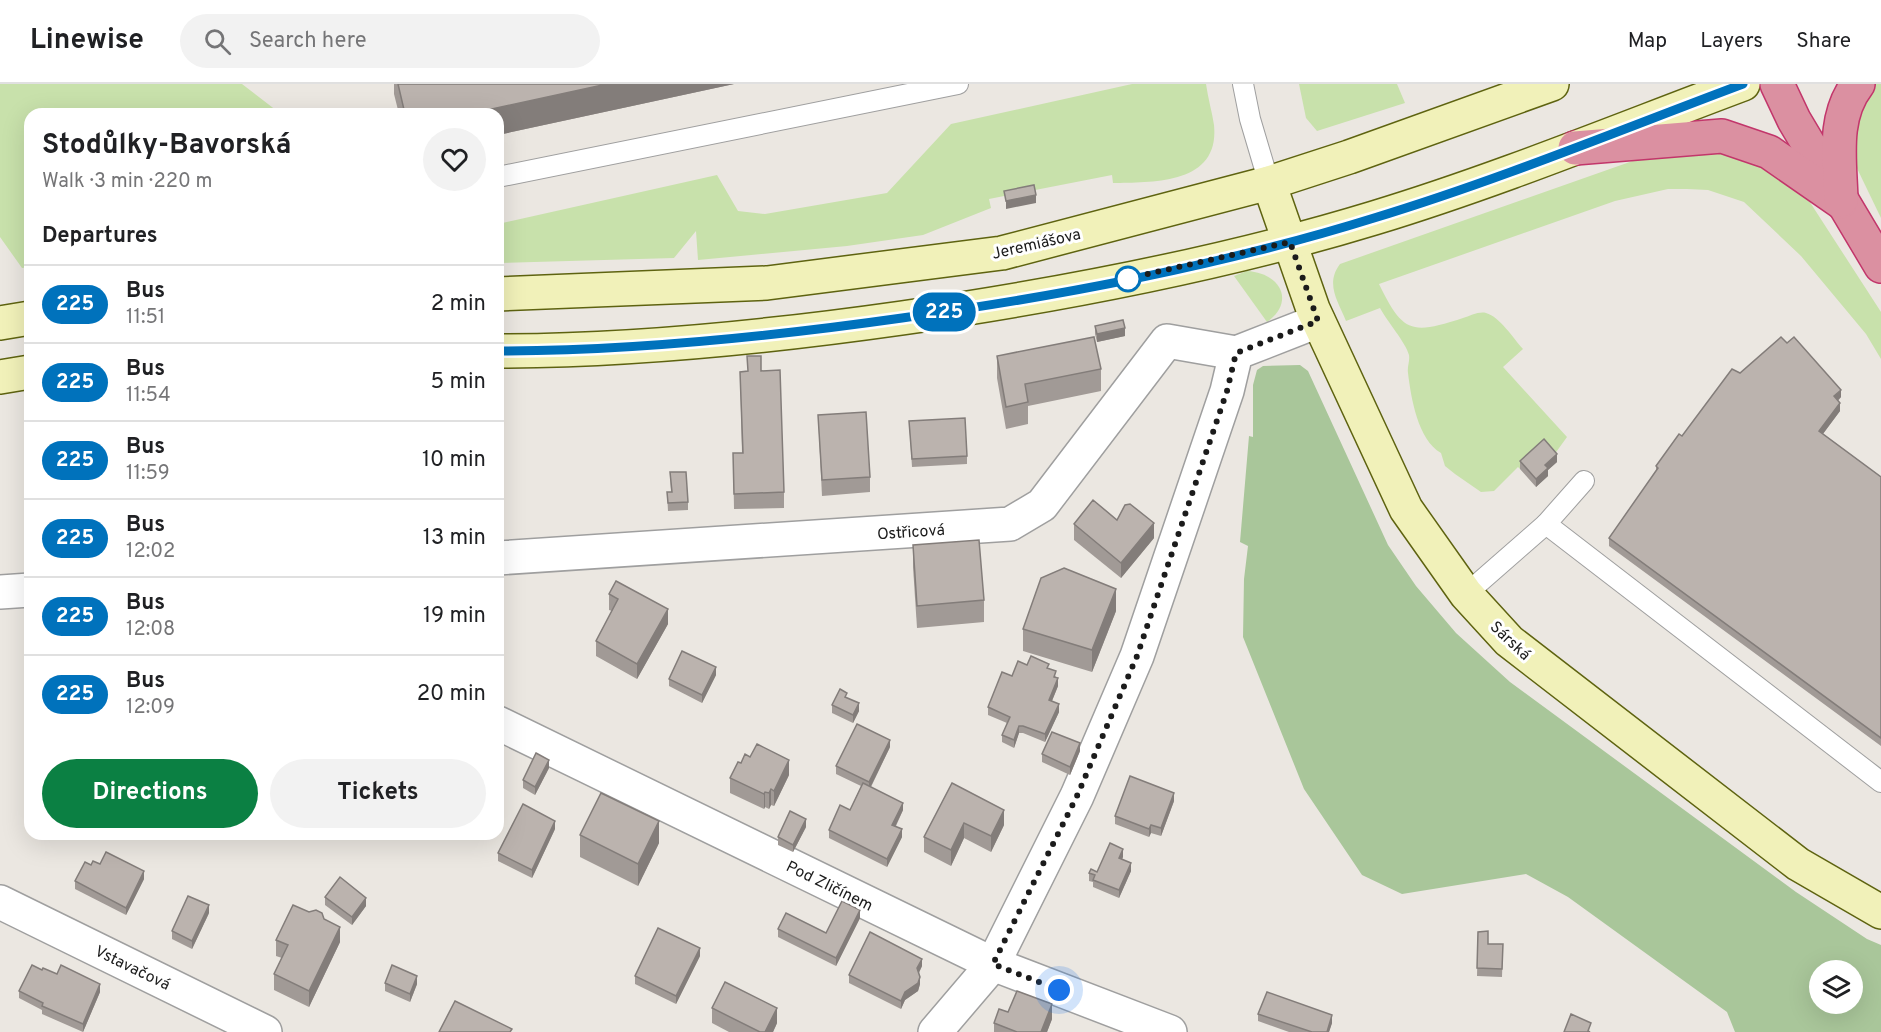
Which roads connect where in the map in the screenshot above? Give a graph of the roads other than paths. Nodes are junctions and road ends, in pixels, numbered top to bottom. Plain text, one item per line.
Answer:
1 (958, 84) edge
2 (1243, 84) edge
3 (1552, 84) edge
4 (1743, 84) edge
5 (1777, 84) edge
6 (1858, 84) edge
7 (1575, 148) junction
8 (504, 176) edge
9 (1269, 183) junction
10 (1841, 202) junction
11 (1290, 242) junction
12 (1881, 267) edge
13 (504, 294) edge
14 (0, 307) edge
15 (24, 315) edge
16 (24, 318) edge
17 (1318, 321) junction
18 (0, 323) edge
19 (504, 351) edge
20 (1236, 353) junction
21 (24, 373) edge
22 (0, 377) edge
23 (1584, 481) dead end
24 (1546, 524) junction
25 (504, 558) edge
26 (24, 590) edge
27 (0, 592) edge
28 (1466, 594) junction
29 (504, 726) edge
30 (1881, 782) edge
31 (0, 902) edge
32 (1881, 912) edge
33 (993, 964) junction
34 (265, 1032) edge
35 (935, 1032) edge
36 (1170, 1032) edge

1 - 8 lane
2 - 9 lane
3 - 9 main road, Jeremiášova
4 - 7 main road
5 - 10 highway
6 - 10 highway
7 - 10 highway
7 - 11 main road
9 - 11 main road, Sárská
9 - 13 main road, Jeremiášova
10 - 12 highway
11 - 17 main road, Sárská
11 - 19 main road
14 - 15 lane
16 - 18 main road
17 - 20 street
17 - 28 main road, Sárská
20 - 25 street, Ostřicová
20 - 33 street
21 - 22 main road
23 - 24 lane
24 - 28 lane
24 - 30 lane
26 - 27 street
28 - 32 main road, Sárská
29 - 33 street, Pod Zličínem
31 - 34 street, Vstavačová
33 - 35 street
33 - 36 street, Pod Zličínem

